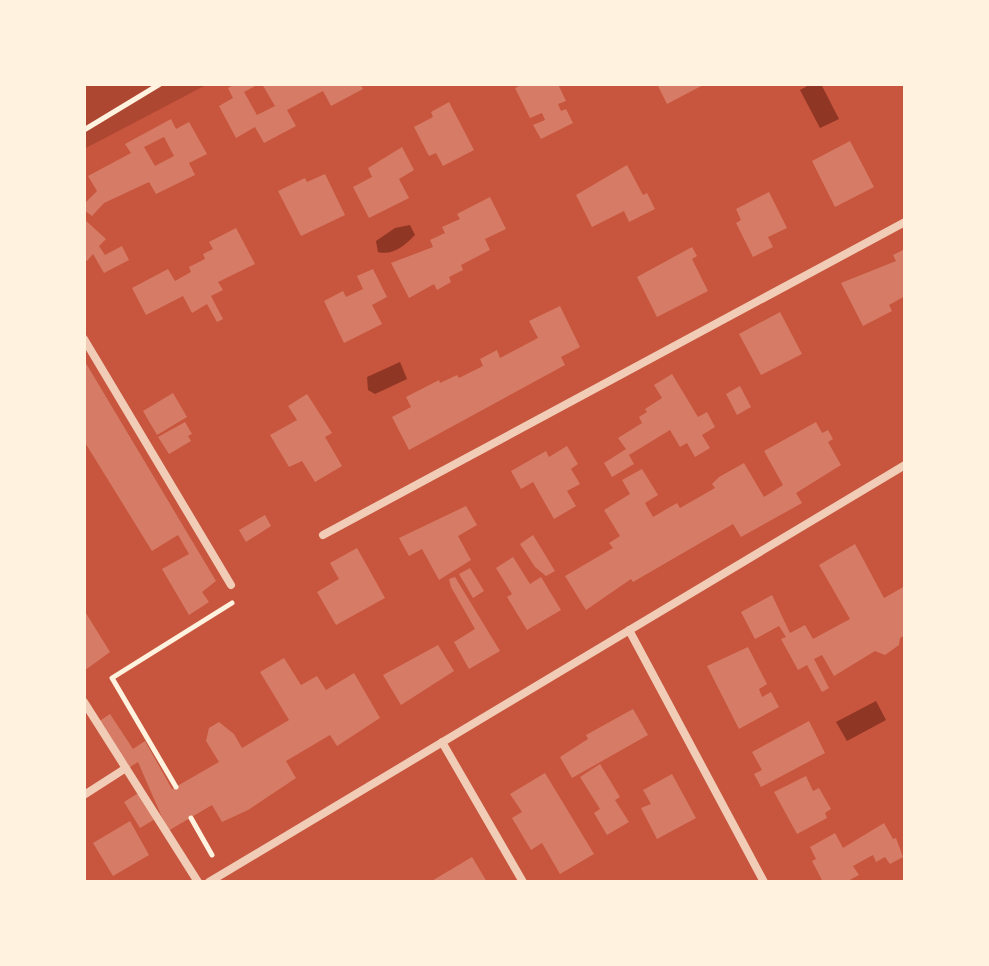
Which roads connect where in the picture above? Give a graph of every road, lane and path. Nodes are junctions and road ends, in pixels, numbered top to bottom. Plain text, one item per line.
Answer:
1 (160, 84) edge
2 (84, 130) edge
3 (905, 222) edge
4 (84, 339) edge
5 (905, 465) edge
6 (323, 535) dead end
7 (231, 585) joint
8 (629, 630) junction
9 (84, 702) edge
10 (442, 742) junction
11 (126, 768) junction
12 (176, 787) dead end
13 (84, 795) edge
14 (191, 818) dead end
15 (212, 855) dead end
16 (198, 882) edge
17 (209, 882) edge
18 (523, 882) edge
19 (764, 882) edge

1 - 2 path
3 - 6 street
4 - 7 street
5 - 8 street
7 - 12 path
8 - 10 street
8 - 19 street
9 - 11 street
10 - 17 street
10 - 18 street
11 - 13 street
11 - 16 street
14 - 15 path

